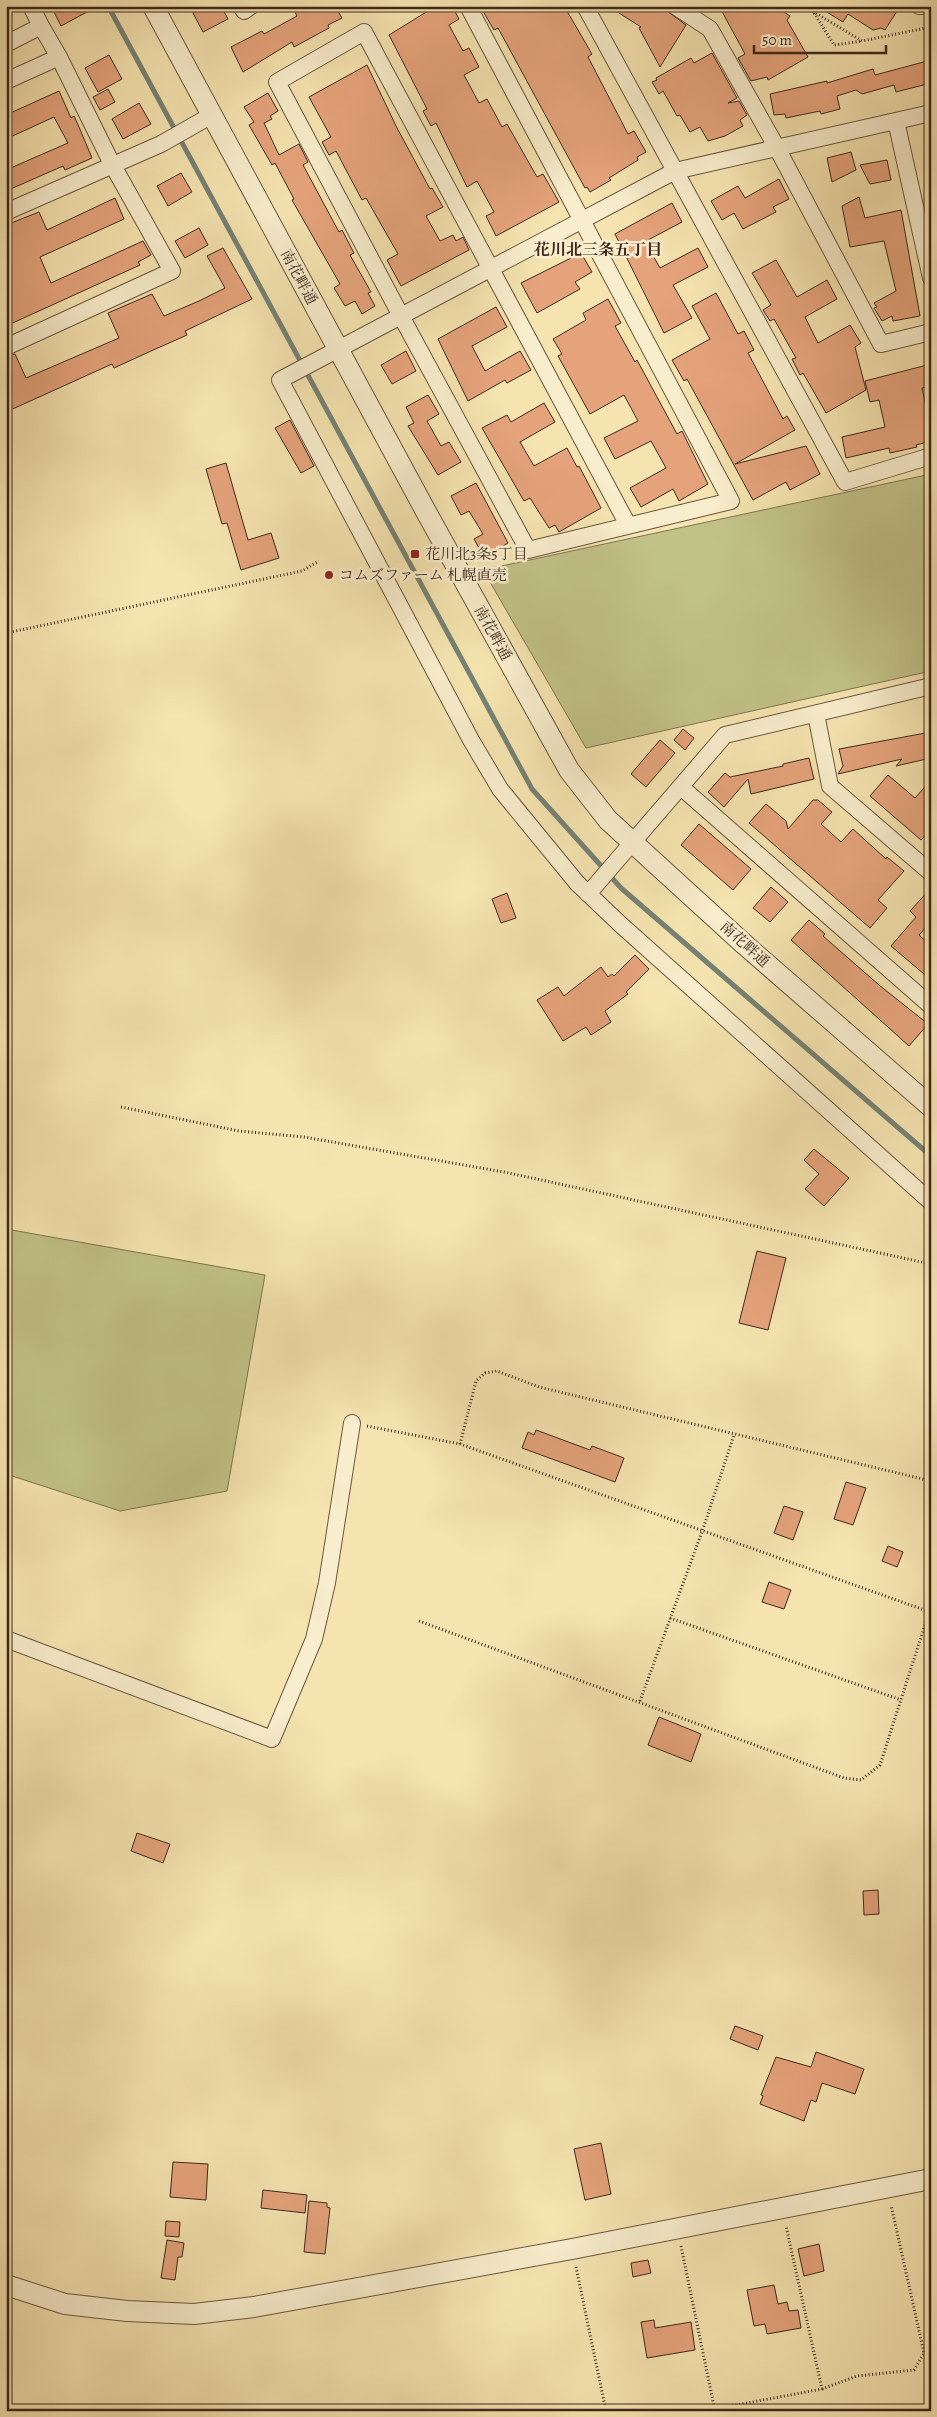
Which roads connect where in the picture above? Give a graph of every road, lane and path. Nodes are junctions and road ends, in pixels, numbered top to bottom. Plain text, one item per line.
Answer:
1 (31, 6) edge
2 (153, 6) edge
3 (241, 6) edge
4 (251, 6) edge
5 (468, 6) edge
6 (585, 6) edge
7 (676, 6) edge
8 (804, 6) edge
9 (814, 12) junction
10 (41, 26) junction
11 (931, 27) edge
12 (862, 41) junction
13 (6, 44) edge
14 (59, 57) junction
15 (6, 81) edge
16 (931, 113) edge
17 (212, 115) junction
18 (896, 121) junction
19 (778, 148) junction
20 (112, 164) junction
21 (675, 171) junction
22 (6, 212) edge
23 (583, 220) junction
24 (492, 268) junction
25 (931, 278) edge
26 (401, 316) junction
27 (931, 332) edge
28 (6, 347) edge
29 (338, 349) junction
30 (931, 456) edge
31 (628, 526) junction
32 (319, 561) dead end
33 (6, 633) edge
34 (931, 686) edge
35 (816, 714) junction
36 (680, 787) junction
37 (633, 843) junction
38 (931, 873) edge
39 (588, 894) junction
40 (931, 1006) edge
41 (121, 1107) dead end
42 (931, 1107) edge
43 (931, 1202) edge
44 (931, 1264) edge
45 (352, 1423) joint
46 (734, 1435) junction
47 (460, 1444) junction
48 (931, 1481) edge
49 (703, 1529) junction
50 (931, 1606) edge
51 (930, 1612) edge
52 (670, 1618) junction
53 (419, 1621) dead end
54 (6, 1639) edge
55 (901, 1700) junction
56 (640, 1701) junction
57 (931, 2179) edge
58 (887, 2188) junction
59 (782, 2208) junction
60 (677, 2228) junction
61 (572, 2249) junction
62 (6, 2285) edge
63 (822, 2389) junction
64 (715, 2410) edge
65 (606, 2411) edge

1 - 10 street
2 - 17 street, 南花畔通
3 - 4 street
5 - 23 street
6 - 21 street
7 - 19 street
8 - 9 path
9 - 12 path
9 - 12 path
10 - 13 street
10 - 14 street
11 - 12 path
14 - 15 street
14 - 20 street
16 - 18 street
17 - 20 street
17 - 29 street, 南花畔通
18 - 19 street
18 - 25 street
19 - 21 street
19 - 27 street
20 - 22 street
20 - 28 street
21 - 23 street
21 - 30 street
23 - 24 street
23 - 31 street
24 - 26 street
24 - 26 street
24 - 31 street
26 - 29 street
26 - 31 street
29 - 37 street, 南花畔通
29 - 39 street
32 - 33 path
34 - 35 street
35 - 36 street
35 - 38 street
36 - 37 street
36 - 40 street
37 - 39 street
37 - 42 street, 南花畔通
39 - 43 street
41 - 44 path
45 - 47 path
45 - 54 street
46 - 47 path
46 - 48 path
46 - 49 path
47 - 49 path
49 - 51 path
49 - 52 path
50 - 51 path
51 - 55 path
52 - 55 path
52 - 56 path
53 - 56 path
55 - 56 path
57 - 58 street
58 - 59 street
58 - 63 path
59 - 60 street
59 - 63 path
60 - 61 street
60 - 64 path
61 - 62 street
61 - 65 path
63 - 64 path

